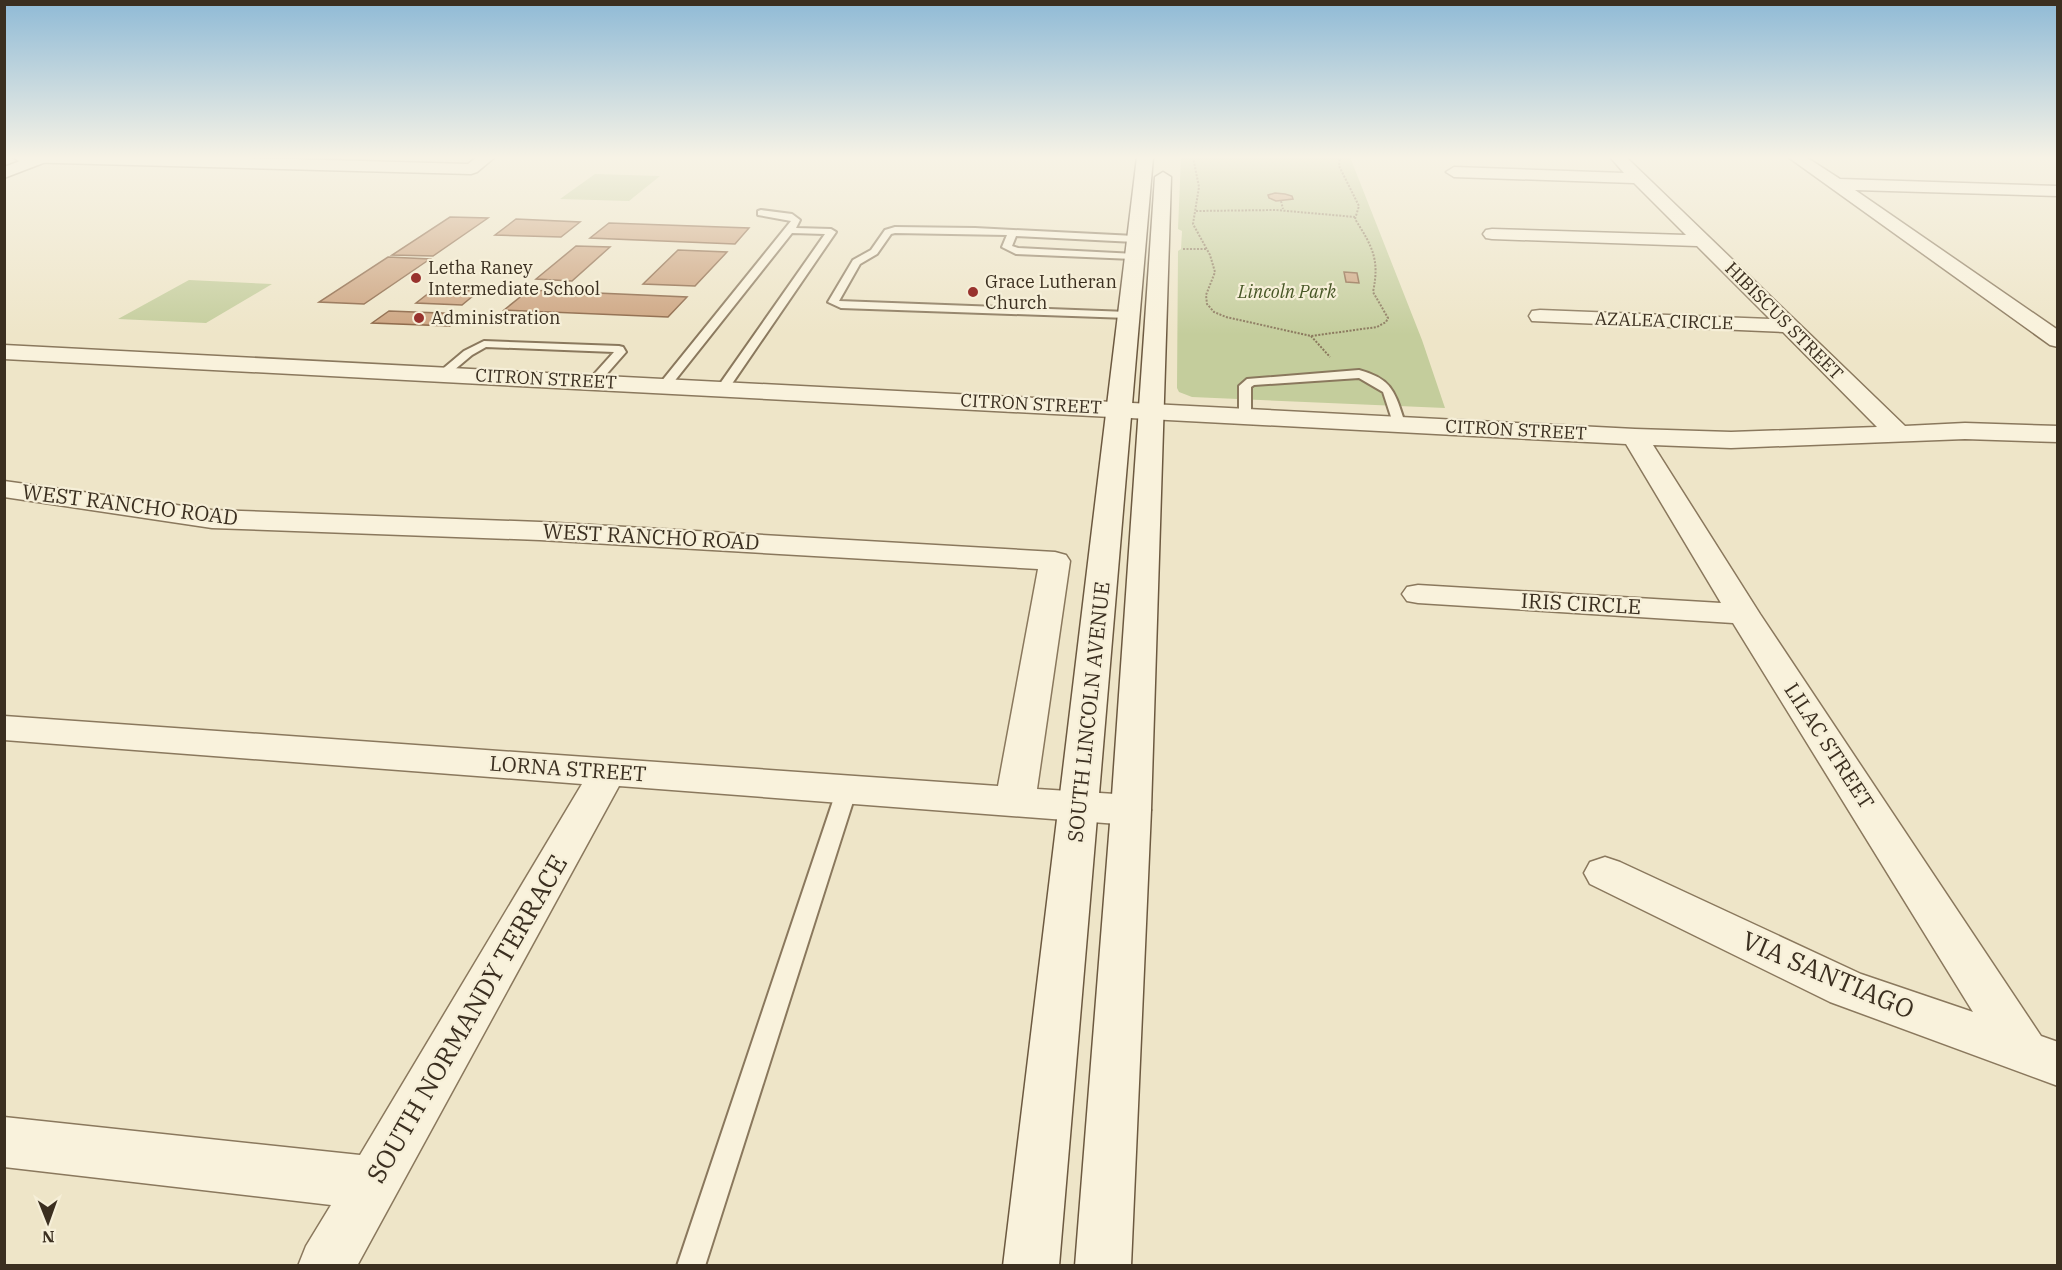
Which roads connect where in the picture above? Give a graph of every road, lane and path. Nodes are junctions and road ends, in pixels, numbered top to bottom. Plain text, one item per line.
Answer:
1 (786, 216) edge
2 (1138, 216) edge
3 (1160, 216) edge
4 (1195, 216) edge
5 (1348, 216) edge
6 (1677, 216) edge
7 (1882, 216) edge
8 (1355, 217) joint
9 (790, 230) junction
10 (1013, 233) junction
11 (1492, 234) dead end
12 (1095, 237) junction
13 (1703, 241) junction
14 (1134, 247) junction
15 (1180, 249) dead end
16 (1207, 249) junction
17 (1091, 254) junction
18 (1128, 315) junction
19 (1540, 316) dead end
20 (1788, 326) junction
21 (2058, 340) edge
22 (4, 352) edge
23 (443, 374) junction
24 (593, 382) junction
25 (665, 385) junction
26 (723, 388) junction
27 (1119, 408) junction
28 (1152, 410) junction
29 (1245, 415) junction
30 (1399, 423) junction
31 (1899, 434) junction
32 (2058, 434) edge
33 (1635, 437) junction
34 (4, 489) edge
35 (1418, 594) dead end
36 (1744, 614) junction
37 (4, 728) edge
38 (609, 772) junction
39 (847, 789) junction
40 (1015, 802) junction
41 (1079, 806) junction
42 (1131, 810) junction
43 (1605, 873) dead end
44 (2041, 1058) edge
45 (4, 1142) edge
46 (373, 1183) junction
47 (326, 1266) edge
48 (691, 1266) edge
49 (1031, 1266) edge
50 (1103, 1266) edge

1 - 9 lane
2 - 14 street, SOUTH LINCOLN AVENUE
3 - 28 street, SOUTH LINCOLN AVENUE
4 - 16 path
5 - 8 path
6 - 13 street, HIBISCUS STREET
7 - 21 street
8 - 16 path
9 - 25 lane
9 - 26 lane
10 - 12 lane
10 - 17 lane
10 - 18 lane
11 - 13 street
12 - 14 lane
12 - 17 lane
13 - 20 street, HIBISCUS STREET
14 - 17 lane
14 - 18 street, SOUTH LINCOLN AVENUE
15 - 16 path
18 - 27 street, SOUTH LINCOLN AVENUE
19 - 20 street, AZALEA CIRCLE
20 - 31 street, HIBISCUS STREET
22 - 23 street, CITRON STREET
23 - 24 street, CITRON STREET
23 - 24 lane
24 - 25 street, CITRON STREET
25 - 26 street, CITRON STREET
26 - 27 street, CITRON STREET
27 - 28 street, CITRON STREET
27 - 41 street, SOUTH LINCOLN AVENUE
28 - 29 street, CITRON STREET
28 - 42 street, SOUTH LINCOLN AVENUE
29 - 30 street, CITRON STREET
29 - 30 lane
30 - 33 street, CITRON STREET
31 - 32 street, CITRON STREET
31 - 33 street, CITRON STREET
33 - 36 street, LILAC STREET
34 - 40 street, WEST RANCHO ROAD
35 - 36 street, IRIS CIRCLE
36 - 44 street, LILAC STREET
37 - 38 street, LORNA STREET
38 - 39 street, LORNA STREET
38 - 46 street, SOUTH NORMANDY TERRACE
39 - 40 street, LORNA STREET
39 - 48 lane
40 - 41 street, LORNA STREET
41 - 42 street, LORNA STREET
41 - 49 street, SOUTH LINCOLN AVENUE
42 - 50 street, SOUTH LINCOLN AVENUE
43 - 44 street, VIA SANTIAGO
45 - 46 street
46 - 47 street, SOUTH NORMANDY TERRACE

